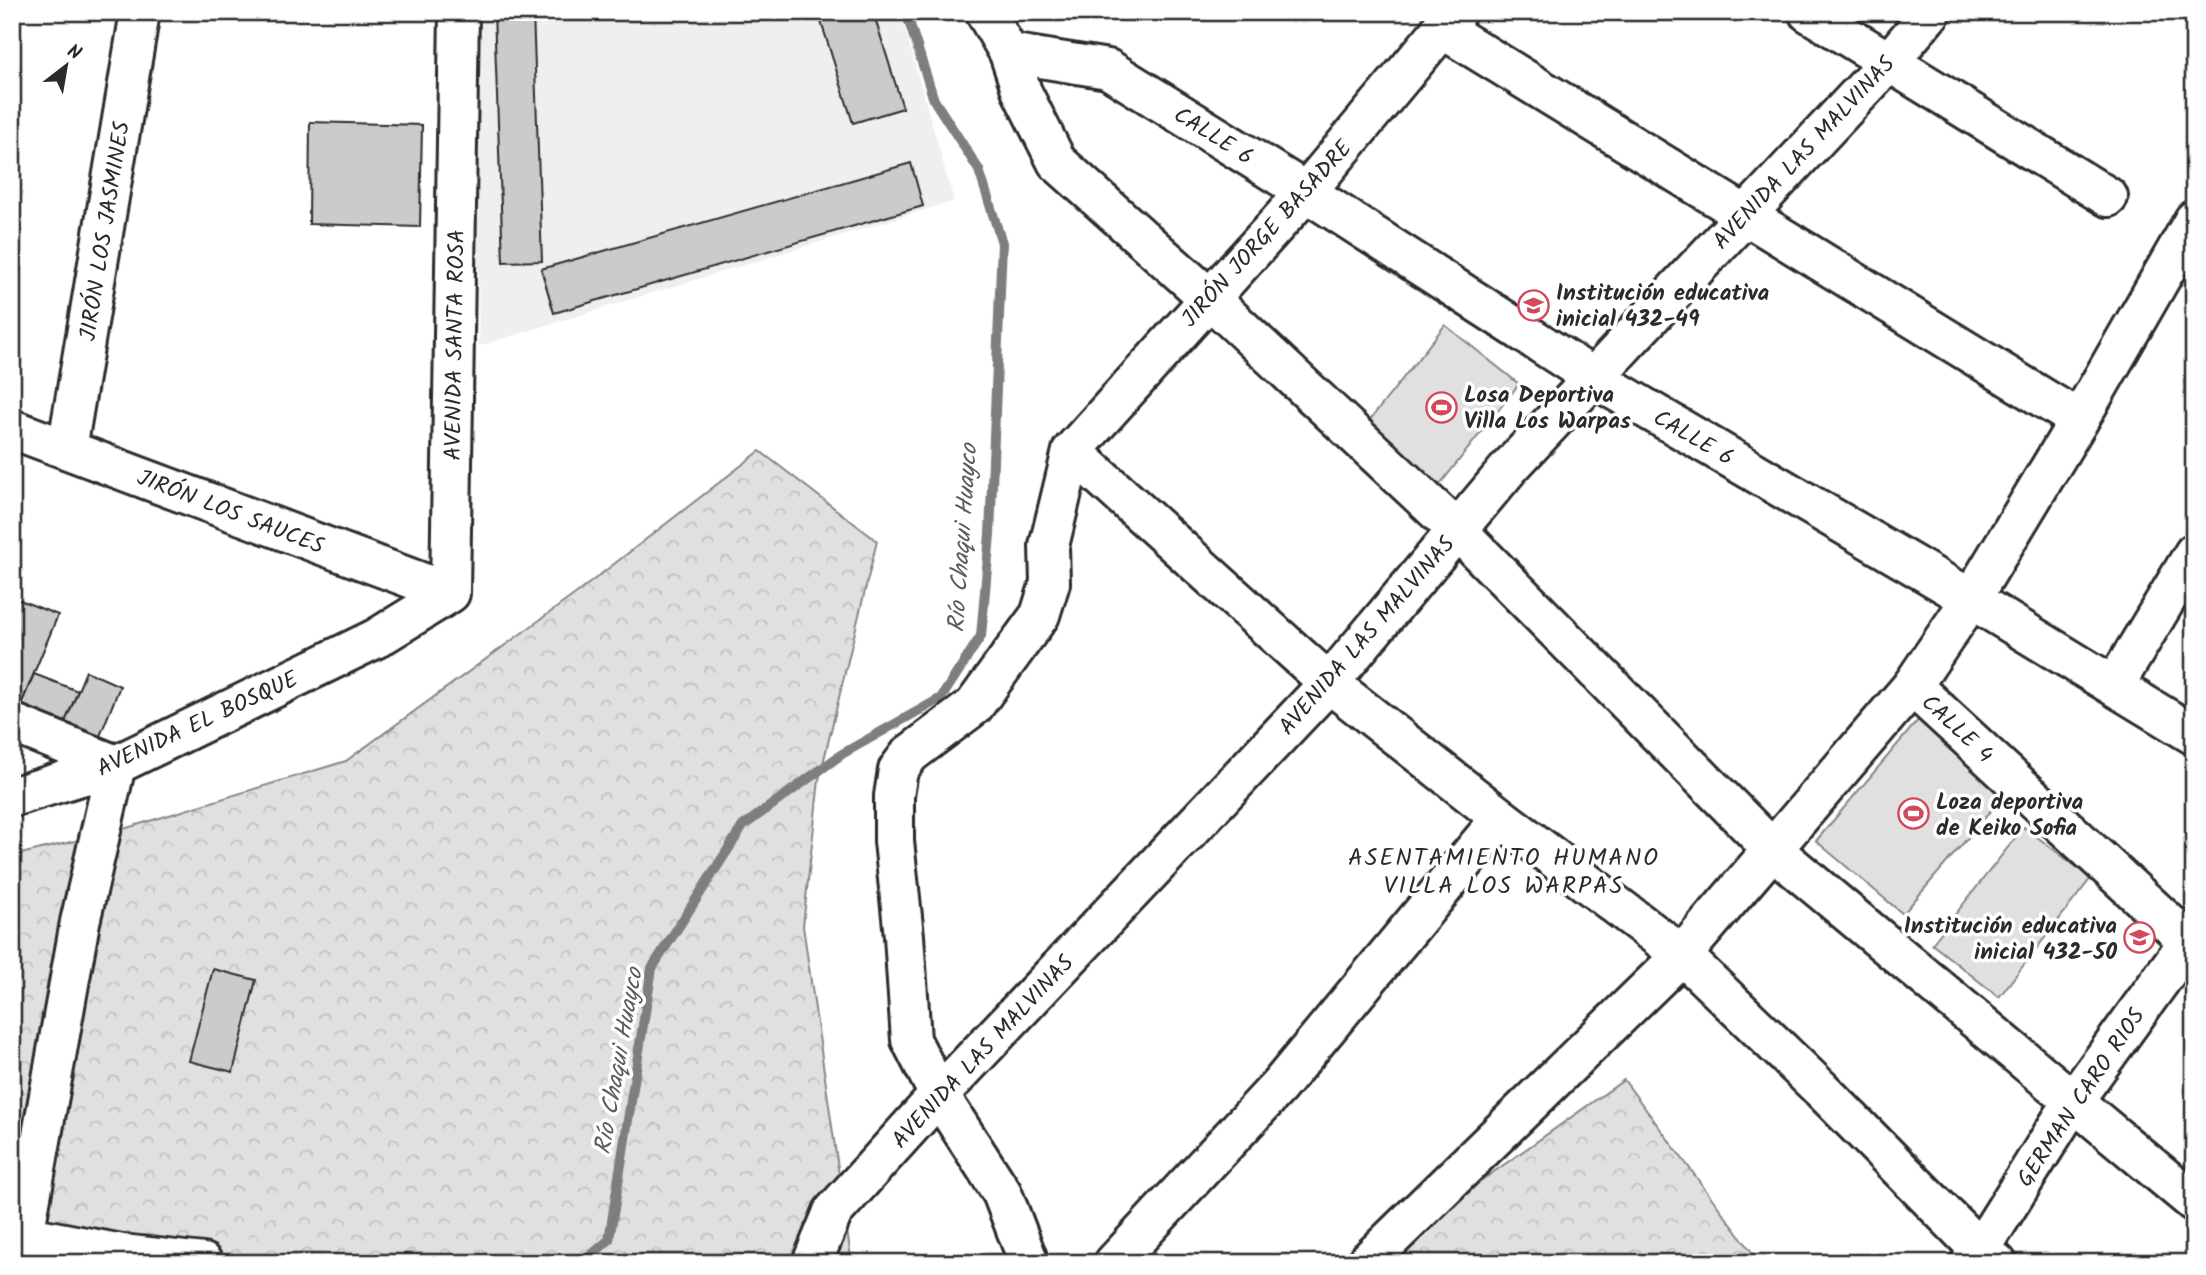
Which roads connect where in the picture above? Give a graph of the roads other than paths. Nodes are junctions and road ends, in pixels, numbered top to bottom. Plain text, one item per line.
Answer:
1 (140, 12) edge
2 (458, 12) edge
3 (985, 12) edge
4 (1808, 12) edge
5 (1931, 12) edge
6 (1449, 20) edge
7 (1009, 53) junction
8 (1888, 63) junction
9 (1306, 192) junction
10 (2108, 197) dead end
11 (1744, 215) junction
12 (2194, 220) edge
13 (1209, 298) junction
14 (1594, 378) junction
15 (2079, 420) junction
16 (12, 429) edge
17 (67, 449) junction
18 (1072, 451) junction
19 (1457, 530) junction
20 (2194, 553) edge
21 (450, 593) junction
22 (1971, 599) junction
23 (1329, 683) junction
24 (1912, 686) junction
25 (2114, 686) junction
26 (12, 723) edge
27 (2194, 735) edge
28 (116, 765) junction
29 (12, 797) edge
30 (1501, 818) junction
31 (1773, 850) junction
32 (2191, 938) edge
33 (1682, 955) junction
34 (939, 1095) junction
35 (2074, 1100) junction
36 (2194, 1202) edge
37 (18, 1234) edge
38 (1982, 1259) edge
39 (203, 1263) edge
40 (813, 1263) edge
41 (1029, 1263) edge
42 (1114, 1263) edge
43 (1366, 1263) edge

1 - 17 street, JIRÓN LOS JASMINES
2 - 21 street, AVENIDA SANTA ROSA
3 - 7 street
4 - 8 street
5 - 8 street, AVENIDA LAS MALVINAS
6 - 9 street, JIRÓN JORGE BASADRE
6 - 11 street
7 - 9 street, CALLE 6
7 - 13 street
8 - 10 street
8 - 11 street, AVENIDA LAS MALVINAS
9 - 13 street, JIRÓN JORGE BASADRE
9 - 14 street, CALLE 6
11 - 14 street, AVENIDA LAS MALVINAS
11 - 15 street
12 - 15 street
13 - 18 street, JIRÓN JORGE BASADRE
13 - 19 street
14 - 19 street, AVENIDA LAS MALVINAS
14 - 22 street, CALLE 6
15 - 22 street
16 - 17 street, JIRÓN LOS SAUCES
17 - 21 street, JIRÓN LOS SAUCES
18 - 23 street
18 - 34 street
19 - 23 street, AVENIDA LAS MALVINAS
19 - 31 street
20 - 25 street
21 - 28 street, AVENIDA EL BOSQUE
22 - 24 street
22 - 25 street, CALLE 6
23 - 30 street
23 - 34 street, AVENIDA LAS MALVINAS
24 - 31 street
24 - 32 street, CALLE 4
25 - 27 street, CALLE 6
26 - 28 street
28 - 29 street, AVENIDA EL BOSQUE
28 - 37 street
30 - 33 street
30 - 42 street
31 - 33 street
31 - 35 street
32 - 35 street, GERMAN CARO RIOS
33 - 38 street
33 - 43 street
34 - 40 street, AVENIDA LAS MALVINAS
34 - 41 street
35 - 36 street
35 - 38 street, GERMAN CARO RIOS
37 - 39 street

